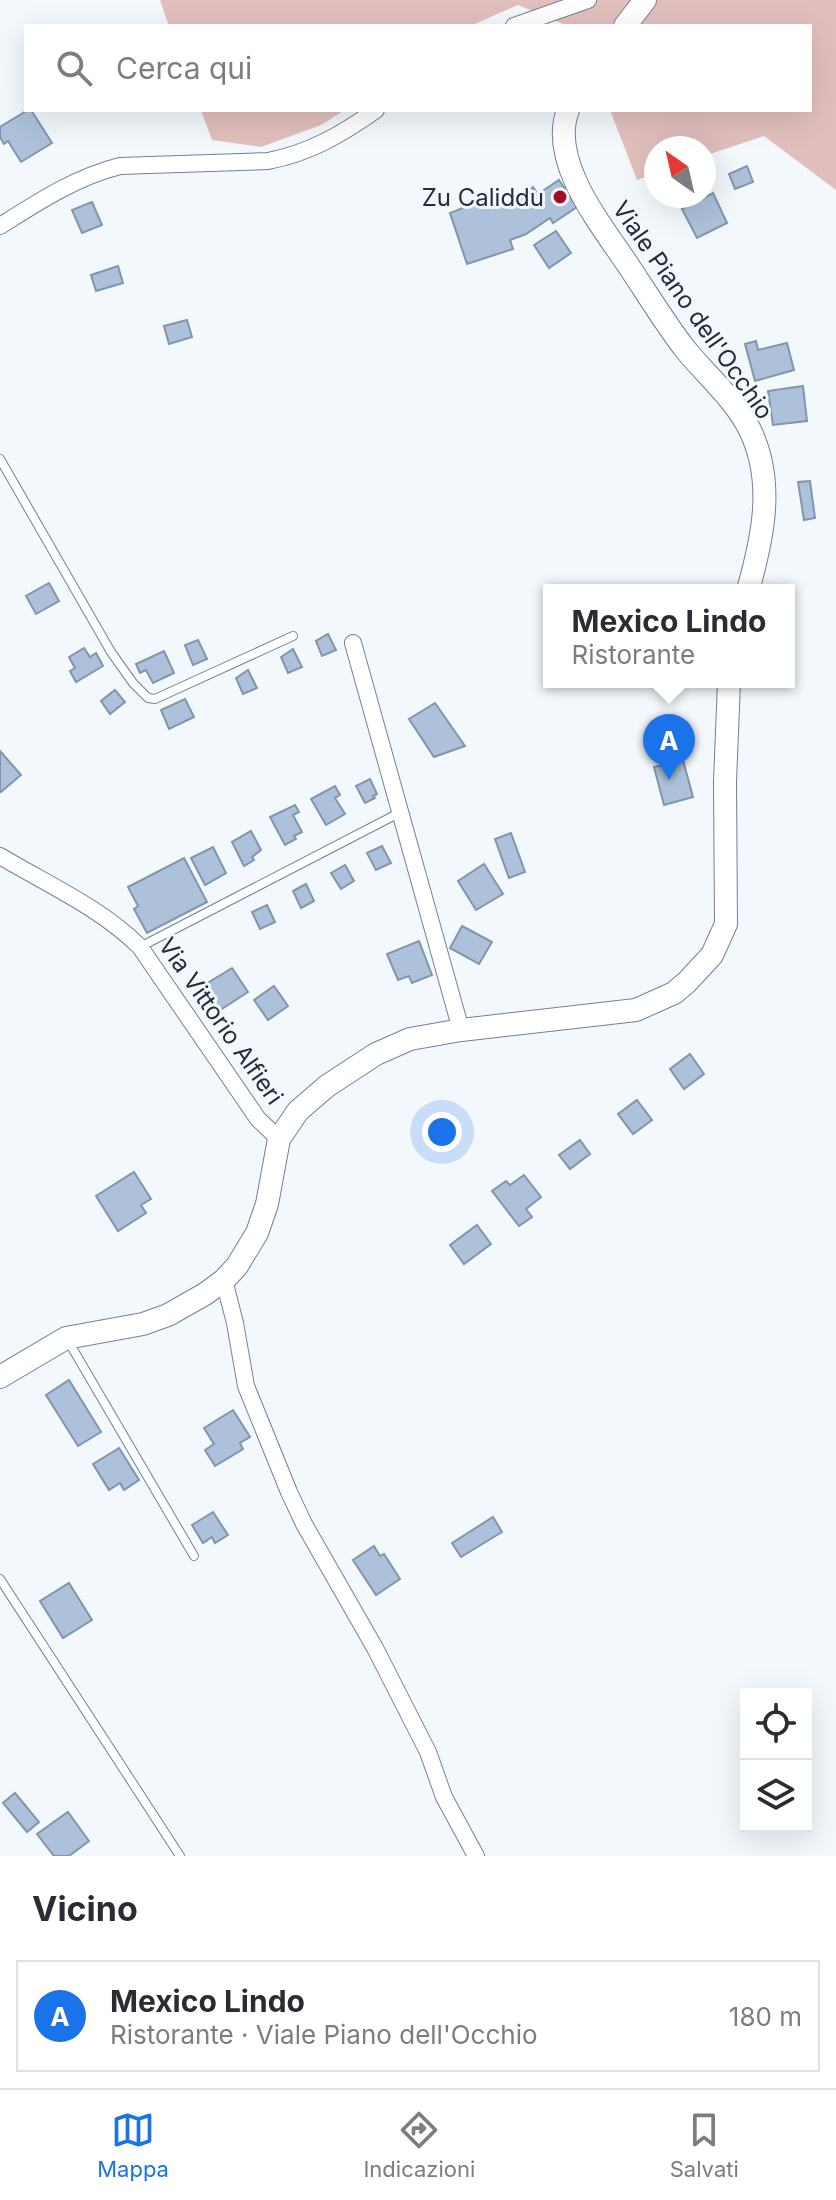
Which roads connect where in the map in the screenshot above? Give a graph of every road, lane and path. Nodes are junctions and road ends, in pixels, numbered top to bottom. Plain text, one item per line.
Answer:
1 (588, 0) edge
2 (645, 0) edge
3 (520, 24) edge
4 (627, 24) edge
5 (373, 112) edge
6 (567, 112) edge
7 (0, 226) edge
8 (0, 459) edge
9 (750, 584) edge
10 (293, 636) dead end
11 (353, 643) dead end
12 (729, 688) edge
13 (401, 812) junction
14 (0, 856) edge
15 (140, 947) junction
16 (461, 1030) junction
17 (279, 1139) junction
18 (224, 1280) junction
19 (66, 1338) junction
20 (0, 1377) edge
21 (194, 1556) dead end
22 (0, 1579) edge
23 (180, 1856) edge
24 (476, 1856) edge

1 - 3 street
2 - 4 main road
5 - 7 street
6 - 9 main road, Viale Piano dell'Occhio
8 - 10 lane
11 - 13 street
12 - 16 main road
13 - 15 lane
13 - 16 street
14 - 15 street, Via Vittorio Alfieri
15 - 17 street, Via Vittorio Alfieri
16 - 17 main road
17 - 18 main road
18 - 19 main road
18 - 24 street
19 - 20 main road
19 - 21 lane
22 - 23 lane

